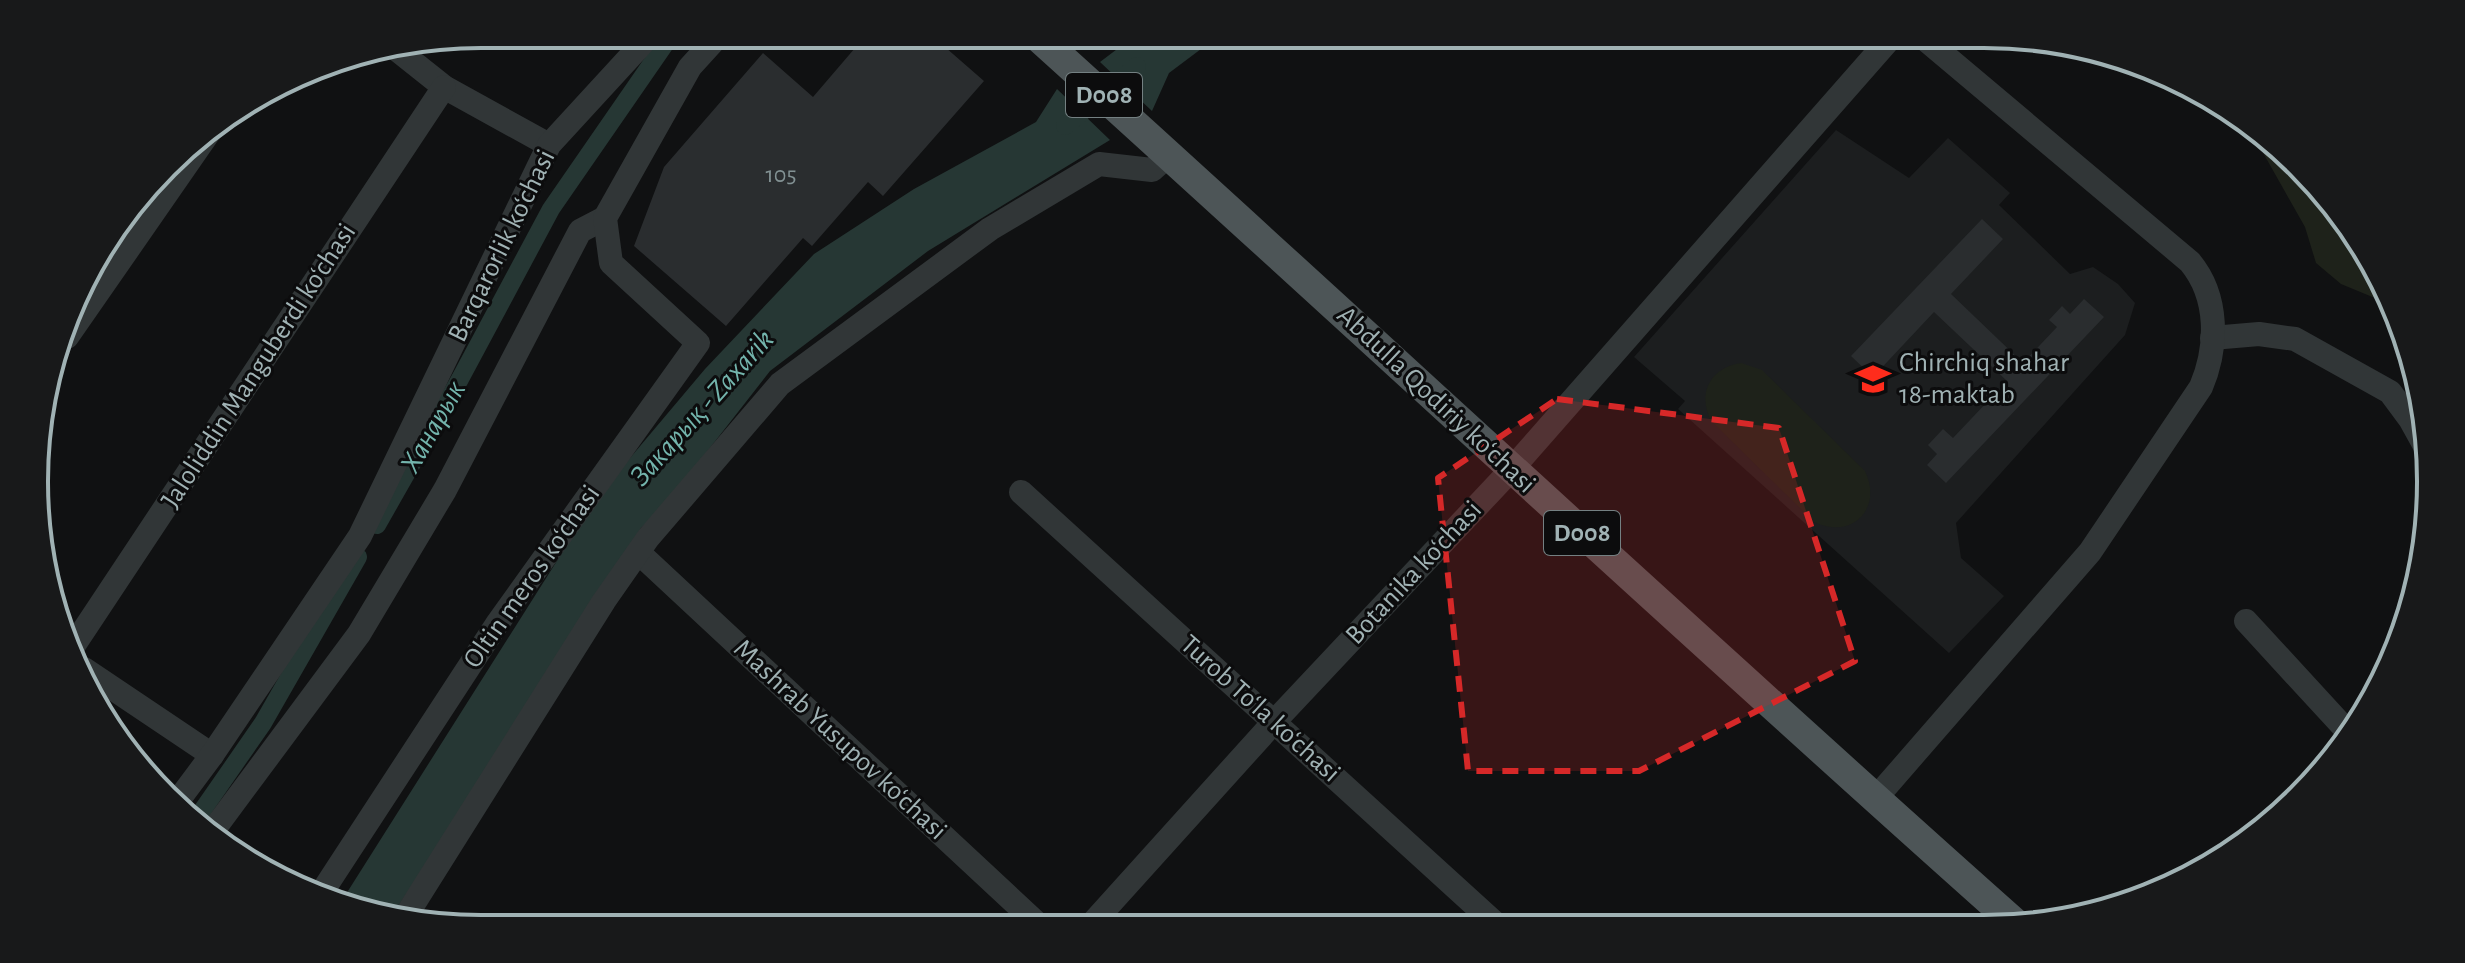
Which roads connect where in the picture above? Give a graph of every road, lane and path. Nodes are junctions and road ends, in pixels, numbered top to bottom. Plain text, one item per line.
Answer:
1 (638, 48) edge
2 (707, 48) edge
3 (1051, 48) edge
4 (1882, 48) edge
5 (1936, 48) edge
6 (404, 55) edge
7 (444, 87) junction
8 (549, 145) junction
9 (1161, 146) junction
10 (187, 164) edge
11 (605, 218) junction
12 (80, 318) edge
13 (2212, 338) junction
14 (2413, 424) edge
15 (1511, 470) junction
16 (1021, 492) dead end
17 (639, 553) junction
18 (2246, 621) dead end
19 (78, 639) edge
20 (95, 676) edge
21 (1274, 722) junction
22 (2342, 725) edge
23 (212, 755) junction
24 (182, 795) edge
25 (1875, 799) junction
26 (217, 825) edge
27 (326, 886) edge
28 (410, 909) edge
29 (2005, 914) edge
30 (1028, 915) edge
31 (1100, 915) edge
32 (1486, 915) edge

1 - 8 street, Barqarorlik ko‘chasi
2 - 11 street
3 - 9 main road, Abdulla Qodiriy ko‘chasi / D008
4 - 15 street, Botanika ko‘chasi
5 - 13 street
6 - 7 street
7 - 8 street
7 - 19 street, Jaloliddin Manguberdi ko‘chasi
8 - 23 street, Barqarorlik ko‘chasi
9 - 15 main road, Abdulla Qodiriy ko‘chasi / D008
9 - 17 street
10 - 12 street
11 - 26 street
11 - 27 street, Oltin meros ko‘chasi
13 - 14 street
13 - 25 street
15 - 21 street, Botanika ko‘chasi
15 - 25 main road, Abdulla Qodiriy ko‘chasi / D008
16 - 21 street, Turob To‘la ko‘chasi
17 - 28 street
17 - 30 street, Mashrab Yusupov ko‘chasi
18 - 22 street
20 - 23 street
21 - 31 street, Botanika ko‘chasi
21 - 32 street, Turob To‘la ko‘chasi
23 - 24 street, Barqarorlik ko‘chasi
25 - 29 main road, Abdulla Qodiriy ko‘chasi / D008

